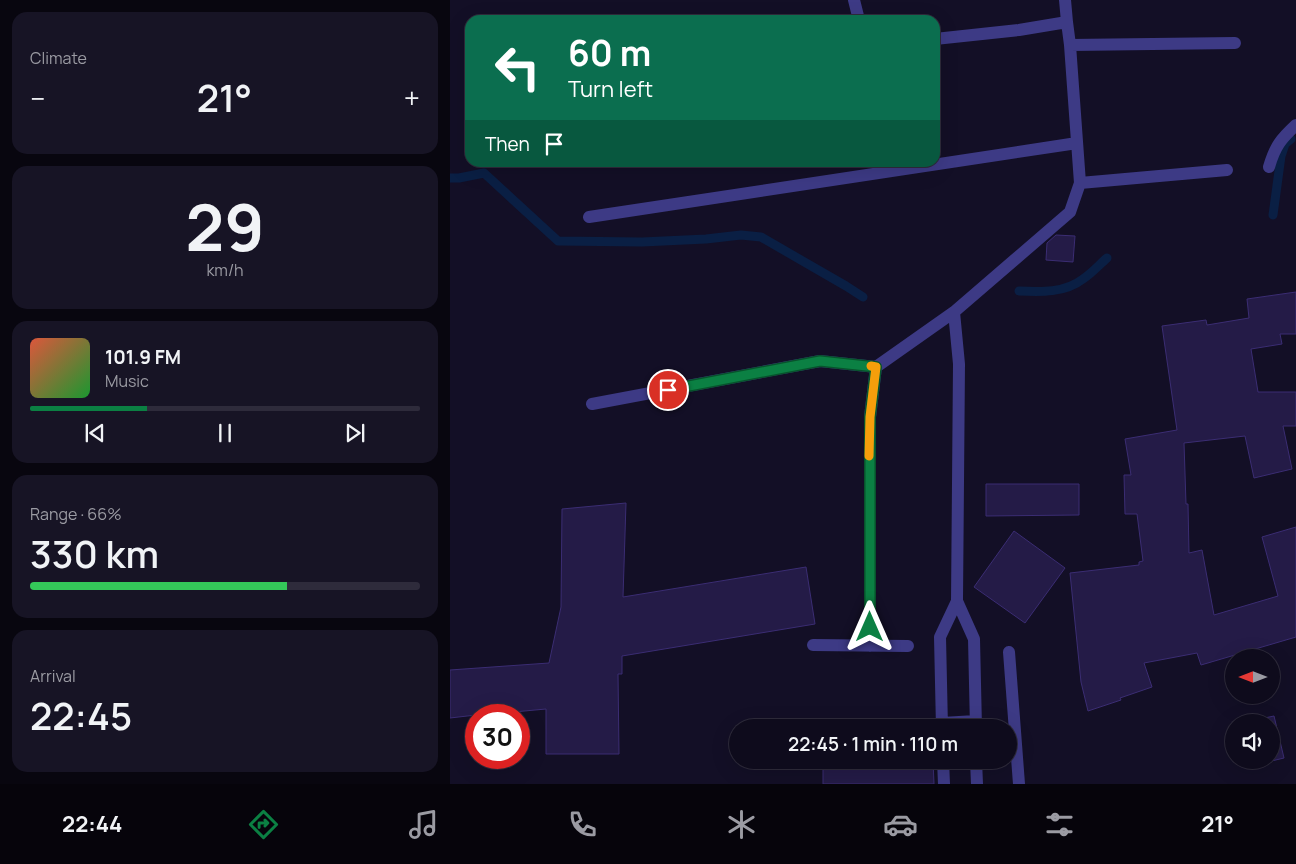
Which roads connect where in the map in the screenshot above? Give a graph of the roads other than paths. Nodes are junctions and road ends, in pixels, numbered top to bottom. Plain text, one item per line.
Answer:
1 (854, 0) edge
2 (1065, 0) edge
3 (858, 15) edge
4 (1067, 22) junction
5 (940, 38) edge
6 (1235, 43) dead end
7 (1070, 45) junction
8 (1296, 125) edge
9 (1077, 143) junction
10 (940, 160) edge
11 (1269, 166) dead end
12 (887, 167) edge
13 (1227, 170) dead end
14 (1080, 184) junction
15 (589, 217) dead end
16 (954, 312) junction
17 (876, 367) junction
18 (592, 404) dead end
19 (957, 601) junction
20 (813, 645) dead end
21 (870, 646) junction
22 (908, 646) dead end
23 (1009, 652) dead end
24 (942, 719) edge
25 (976, 719) edge
26 (943, 769) edge
27 (976, 769) edge
28 (944, 784) edge
29 (976, 784) edge
30 (1019, 784) edge

1 - 3 street
2 - 4 street
4 - 5 street
4 - 7 street
6 - 7 street
7 - 9 street
8 - 11 street
9 - 10 street
9 - 14 street
12 - 15 street
13 - 14 street
14 - 16 street
16 - 17 street
16 - 19 street
17 - 18 street
17 - 21 street
19 - 24 street
19 - 25 street
20 - 21 street
21 - 22 street
23 - 30 street
26 - 28 street
27 - 29 street

